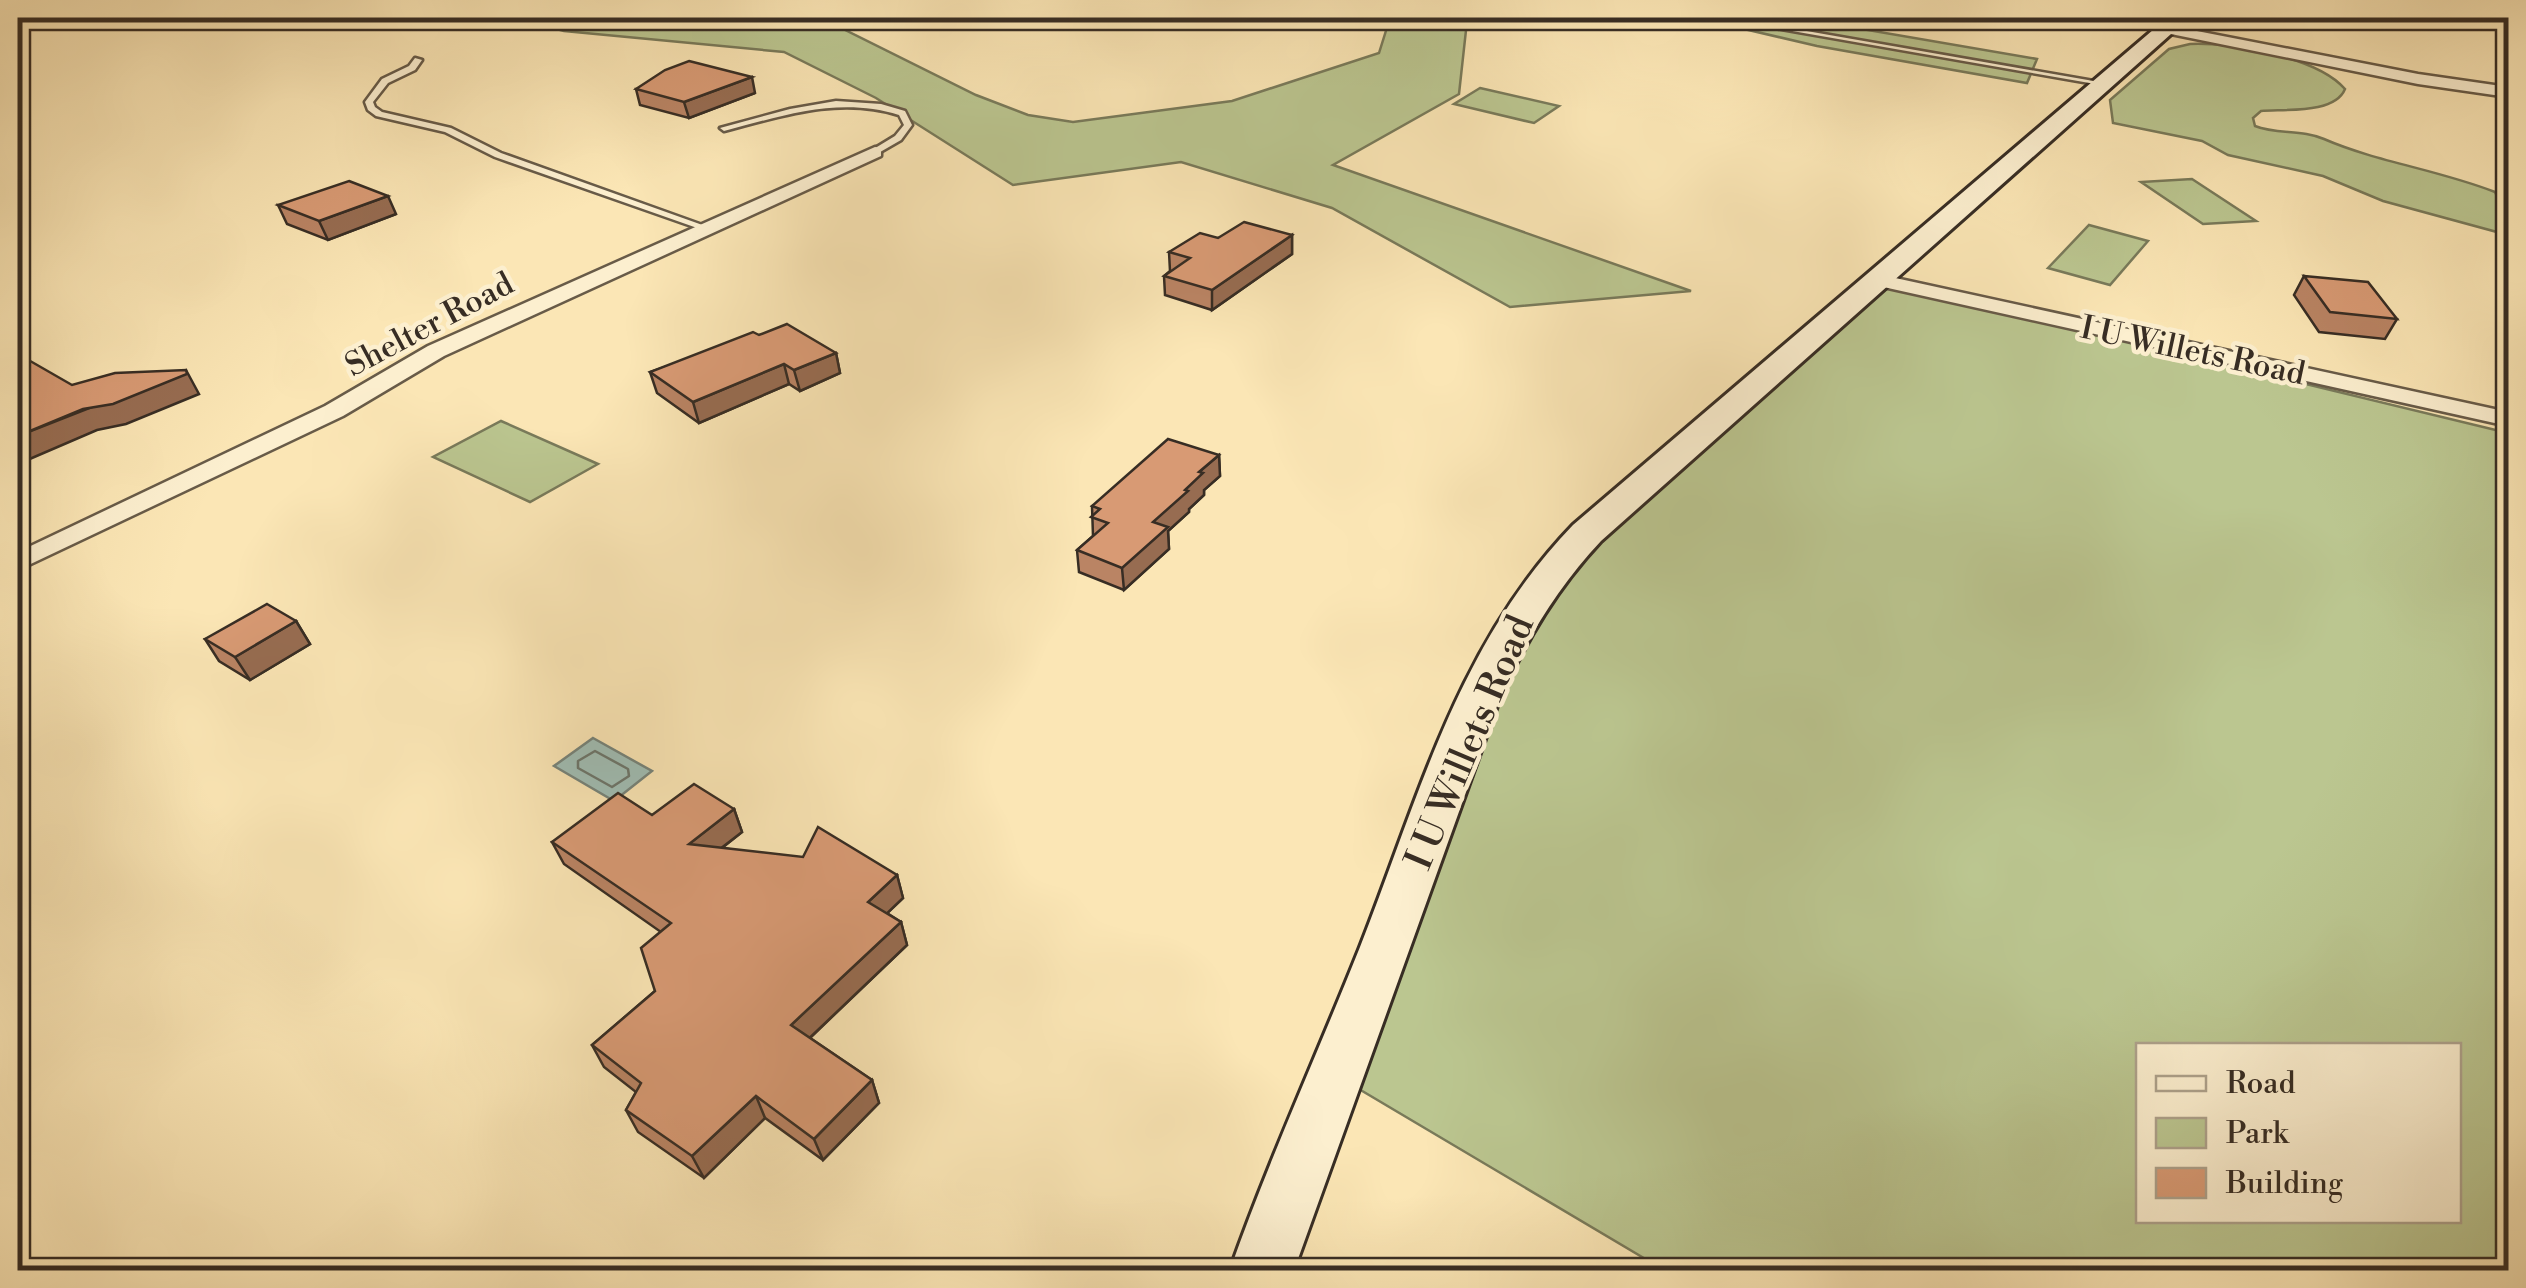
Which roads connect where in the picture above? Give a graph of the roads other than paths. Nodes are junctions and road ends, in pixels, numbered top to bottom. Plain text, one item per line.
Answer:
1 (1722, 18) edge
2 (2173, 23) edge
3 (418, 60) dead end
4 (2101, 83) junction
5 (2508, 92) edge
6 (724, 128) dead end
7 (875, 152) joint
8 (702, 227) junction
9 (1877, 280) junction
10 (2508, 420) edge
11 (18, 562) edge
12 (1262, 1270) edge

1 - 4 lane
2 - 4 street, I U Willets Road
2 - 5 street
3 - 8 lane
4 - 9 street, I U Willets Road
6 - 7 lane
7 - 8 street, Shelter Road
8 - 11 street, Shelter Road
9 - 10 street, I U Willets Road
9 - 12 street, I U Willets Road

